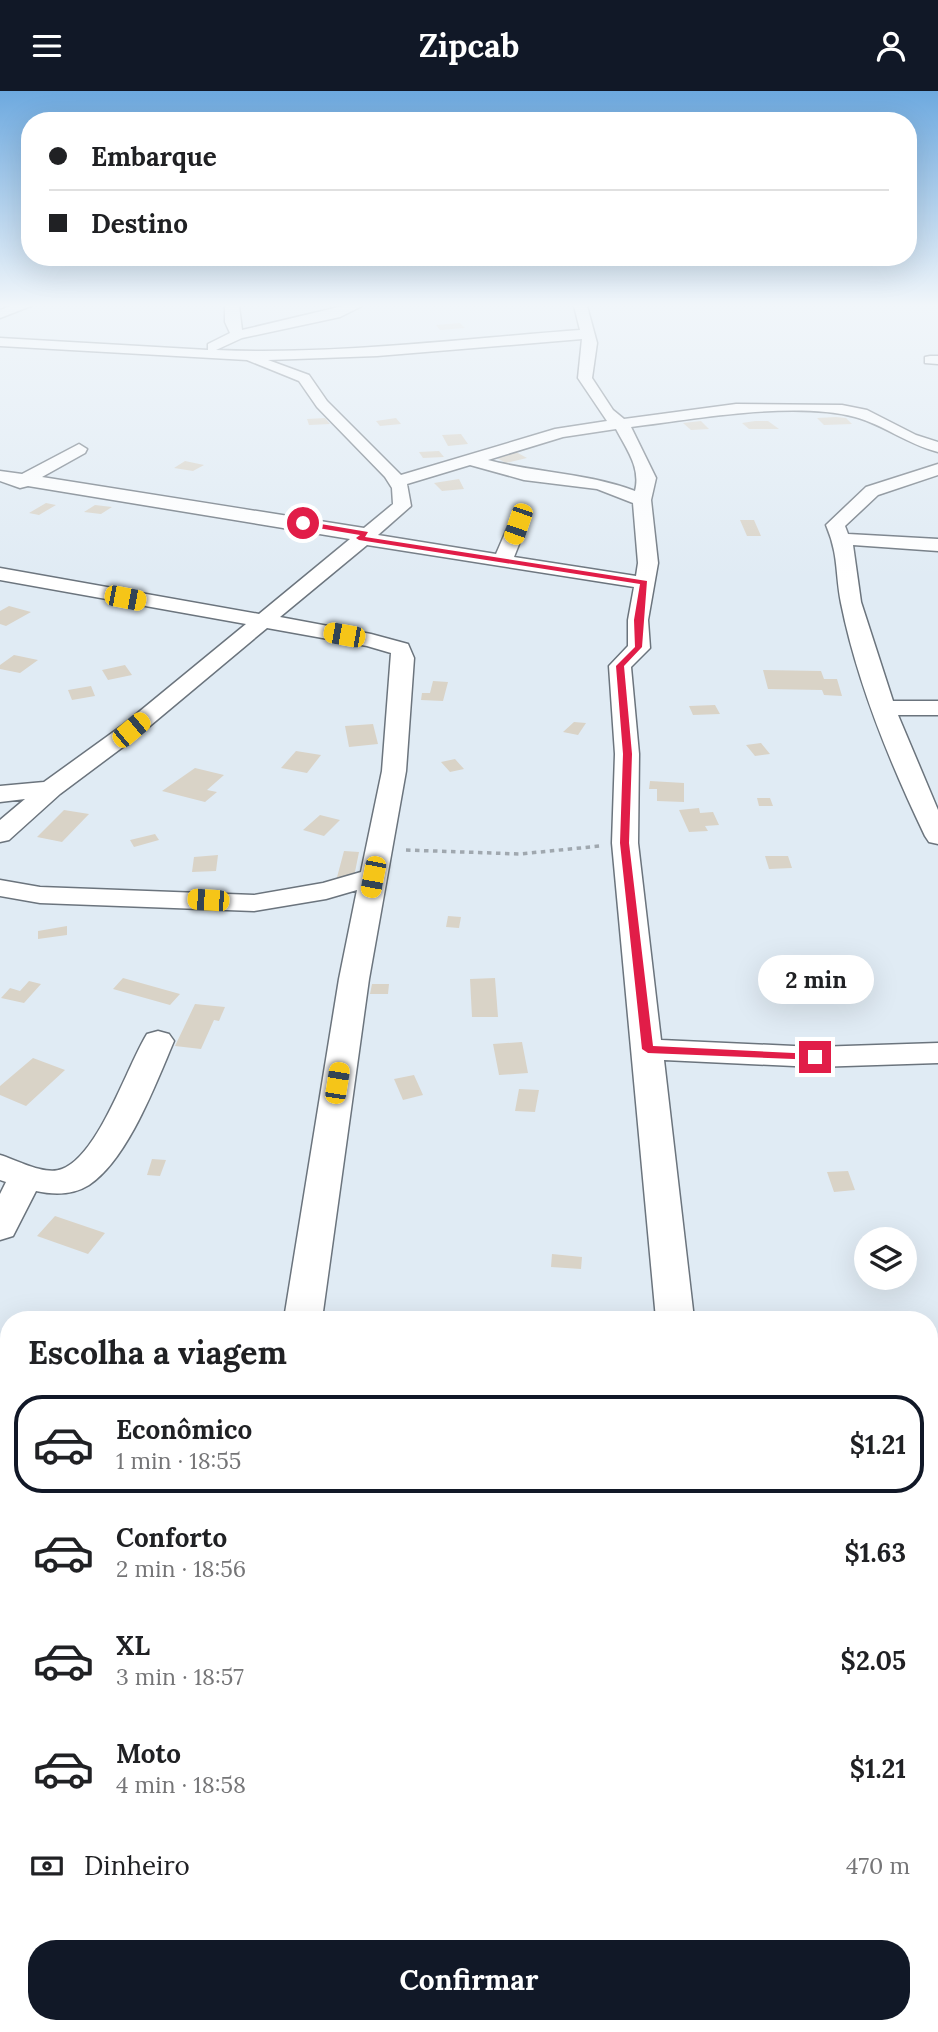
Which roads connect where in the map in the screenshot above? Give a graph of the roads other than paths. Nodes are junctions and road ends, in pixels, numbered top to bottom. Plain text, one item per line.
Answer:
1 (317, 397) edge
2 (597, 397) edge
3 (621, 424) junction
4 (938, 447) edge
5 (79, 449) dead end
6 (465, 459) junction
7 (938, 469) edge
8 (0, 476) edge
9 (25, 479) junction
10 (397, 482) junction
11 (0, 494) edge
12 (642, 500) junction
13 (518, 524) dead end
14 (363, 536) junction
15 (840, 540) junction
16 (938, 545) edge
17 (503, 561) junction
18 (0, 574) edge
19 (644, 583) junction
20 (261, 621) junction
21 (885, 708) junction
22 (938, 708) edge
23 (51, 789) junction
24 (0, 794) edge
25 (0, 834) edge
26 (938, 836) edge
27 (373, 877) junction
28 (0, 888) edge
29 (326, 891) junction
30 (368, 905) junction
31 (158, 1041) dead end
32 (648, 1049) junction
33 (938, 1053) edge
34 (14, 1171) edge
35 (0, 1227) edge
36 (304, 1311) edge
37 (674, 1311) edge

1 - 10 street
2 - 3 street
3 - 4 street
3 - 6 street
3 - 12 street
5 - 9 street
6 - 10 street
6 - 12 street
7 - 15 street
8 - 9 street
9 - 11 street
9 - 14 street
10 - 14 street
12 - 19 street
13 - 17 street
14 - 17 street
14 - 20 street
15 - 16 street
15 - 21 street
17 - 19 street
18 - 20 street
19 - 32 street
20 - 23 street
20 - 27 street
21 - 22 street
21 - 26 street
23 - 24 street
23 - 25 street
27 - 29 street
27 - 30 street
28 - 29 street
29 - 30 street
30 - 36 street
31 - 34 street
32 - 33 street
32 - 37 street
34 - 35 street

